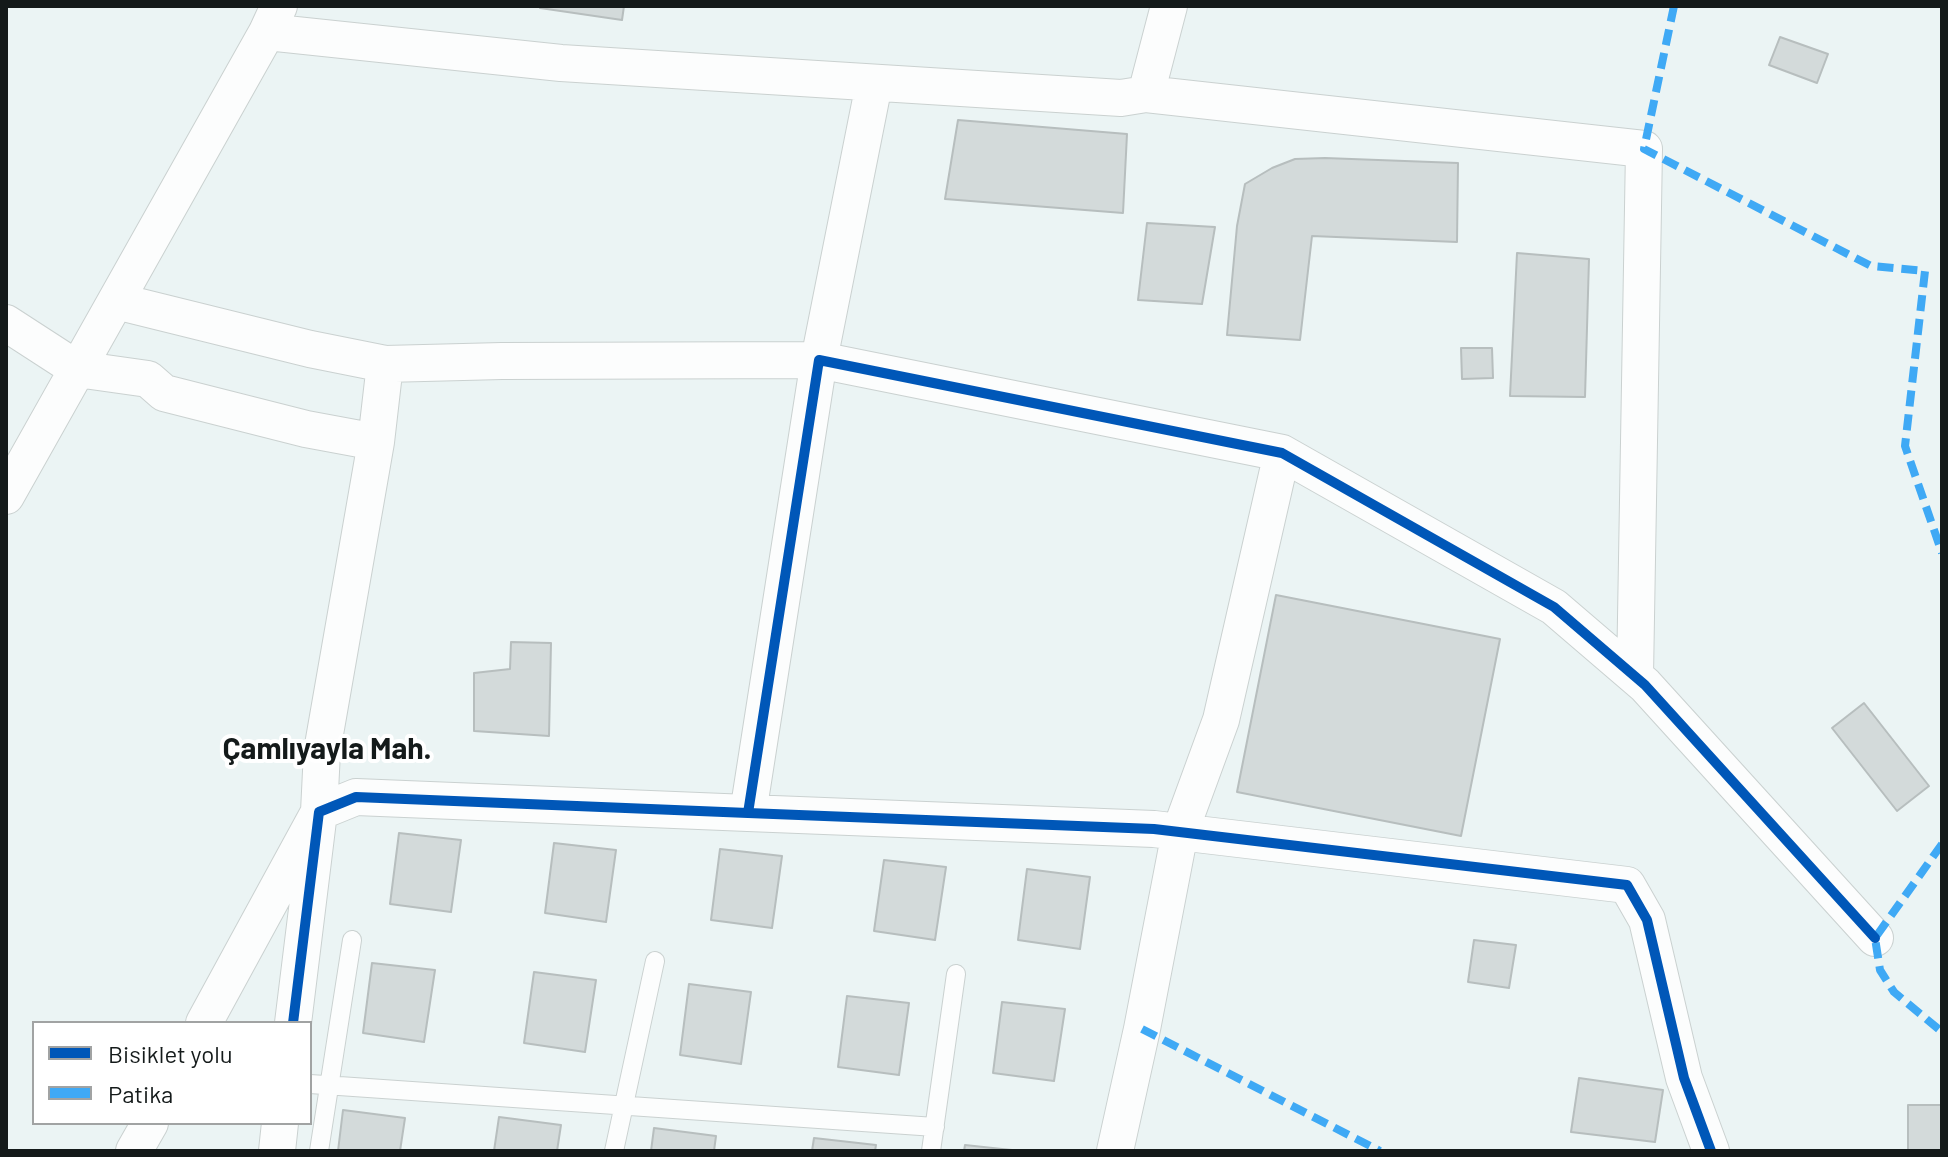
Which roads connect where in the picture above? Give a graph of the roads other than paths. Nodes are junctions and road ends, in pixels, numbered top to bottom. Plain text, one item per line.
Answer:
1 (1169, 6) edge
2 (273, 19) edge
3 (874, 84) junction
4 (1146, 94) junction
5 (116, 301) junction
6 (6, 323) edge
7 (819, 360) junction
8 (385, 364) junction
9 (77, 369) junction
10 (376, 442) junction
11 (1282, 453) junction
12 (6, 496) edge
13 (1635, 676) junction
14 (319, 812) junction
15 (748, 813) junction
16 (1180, 832) junction
17 (1875, 938) dead end
18 (352, 940) dead end
19 (655, 961) dead end
20 (956, 974) dead end
21 (205, 1021) edge
22 (293, 1021) edge
23 (319, 1085) edge
24 (624, 1106) junction
25 (149, 1125) edge
26 (280, 1125) edge
27 (935, 1127) junction
28 (134, 1151) edge
29 (277, 1151) edge
30 (319, 1151) edge
31 (614, 1151) edge
32 (931, 1151) edge
33 (1115, 1151) edge
34 (1711, 1151) edge

1 - 4 street
2 - 3 street
2 - 5 street
3 - 4 street
3 - 7 street
4 - 13 street
5 - 8 street
5 - 9 street
6 - 9 street
7 - 8 street
7 - 11 street
7 - 15 street
8 - 10 street
9 - 10 street
9 - 12 street
10 - 14 street
11 - 13 street
11 - 16 street
13 - 17 street
14 - 15 street
14 - 21 street
14 - 22 street
15 - 16 street
16 - 33 street
16 - 34 street
18 - 23 lane
19 - 24 lane
20 - 27 lane
23 - 24 lane
23 - 30 lane
24 - 27 lane
24 - 31 lane
25 - 28 street
26 - 29 street
27 - 32 lane

